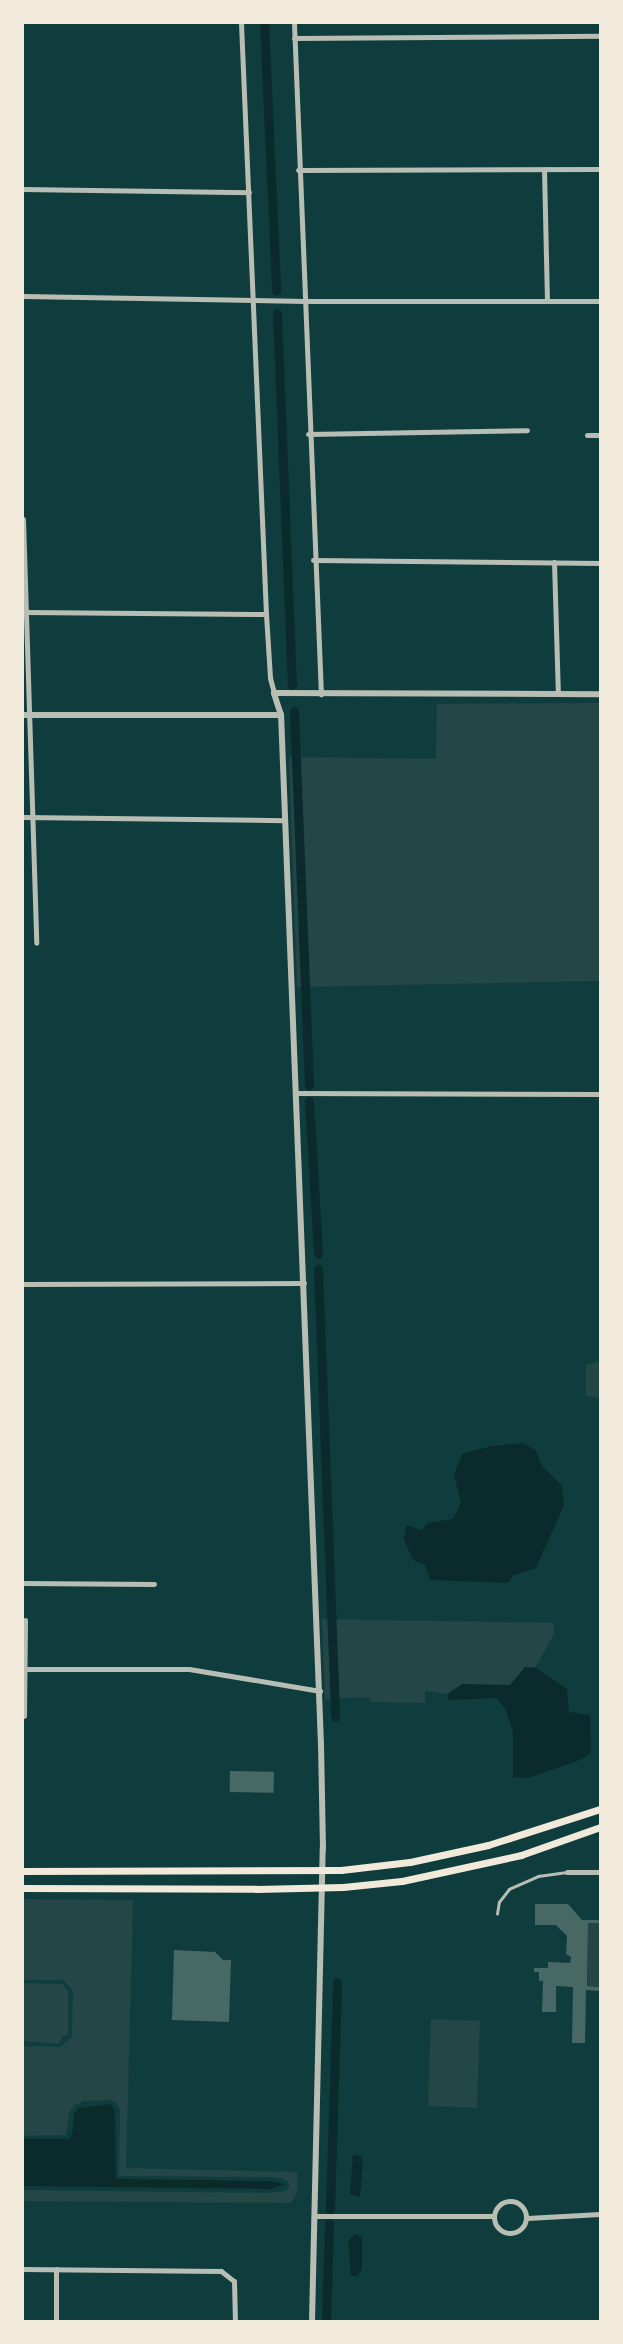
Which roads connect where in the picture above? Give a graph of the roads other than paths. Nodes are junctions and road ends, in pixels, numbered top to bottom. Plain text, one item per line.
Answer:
1 (242, 23) edge
2 (294, 23) edge
3 (600, 36) edge
4 (295, 38) junction
5 (544, 169) junction
6 (600, 169) edge
7 (298, 170) junction
8 (23, 189) edge
9 (249, 192) junction
10 (23, 296) edge
11 (254, 300) junction
12 (305, 301) junction
13 (547, 301) junction
14 (600, 301) edge
15 (527, 430) dead end
16 (308, 433) junction
17 (587, 435) dead end
18 (600, 435) edge
19 (23, 519) edge
20 (313, 560) junction
21 (554, 562) junction
22 (600, 563) edge
23 (24, 611) edge
24 (266, 614) junction
25 (274, 693) junction
26 (321, 694) junction
27 (558, 694) junction
28 (600, 694) edge
29 (26, 715) edge
30 (281, 715) junction
31 (23, 817) edge
32 (32, 818) junction
33 (284, 820) junction
34 (36, 943) dead end
35 (297, 1093) junction
36 (600, 1094) edge
37 (304, 1283) junction
38 (23, 1284) edge
39 (23, 1583) edge
40 (154, 1584) dead end
41 (24, 1620) dead end
42 (24, 1669) edge
43 (320, 1691) junction
44 (24, 1717) edge
45 (600, 1809) edge
46 (600, 1826) edge
47 (23, 1871) edge
48 (321, 1872) junction
49 (567, 1872) joint
50 (600, 1872) edge
51 (23, 1888) edge
52 (321, 1888) junction
53 (497, 1914) dead end
54 (600, 2214) edge
55 (314, 2216) junction
56 (492, 2216) junction
57 (527, 2218) junction
58 (23, 2269) edge
59 (56, 2269) junction
60 (56, 2321) edge
61 (235, 2321) edge
62 (313, 2321) edge

1 - 9 street
2 - 4 street
3 - 4 street
4 - 7 street
5 - 6 street
5 - 7 street
5 - 13 street
7 - 12 street
8 - 9 street
9 - 11 street
10 - 11 street
11 - 12 street
11 - 24 street
12 - 13 street
12 - 16 street
13 - 14 street
15 - 16 street
16 - 20 street
17 - 18 street
19 - 23 street
20 - 21 street
20 - 26 street
21 - 22 street
21 - 27 street
23 - 24 street
23 - 29 street
24 - 25 street
25 - 26 street
25 - 30 street
26 - 27 street
27 - 28 street
29 - 30 street
29 - 32 street
30 - 33 street
31 - 32 street
32 - 33 street
32 - 34 street
33 - 35 street
35 - 36 street
35 - 37 street
37 - 38 street
37 - 43 street
39 - 40 street
41 - 42 street
42 - 43 street
42 - 44 street
43 - 48 street
45 - 48 main road
46 - 52 main road
47 - 48 main road
48 - 52 street
49 - 50 street
49 - 53 lane
51 - 52 main road
52 - 55 street
54 - 57 street
55 - 56 street
55 - 62 street
56 - 57 street
56 - 57 street
58 - 59 street
59 - 60 street
59 - 61 street

